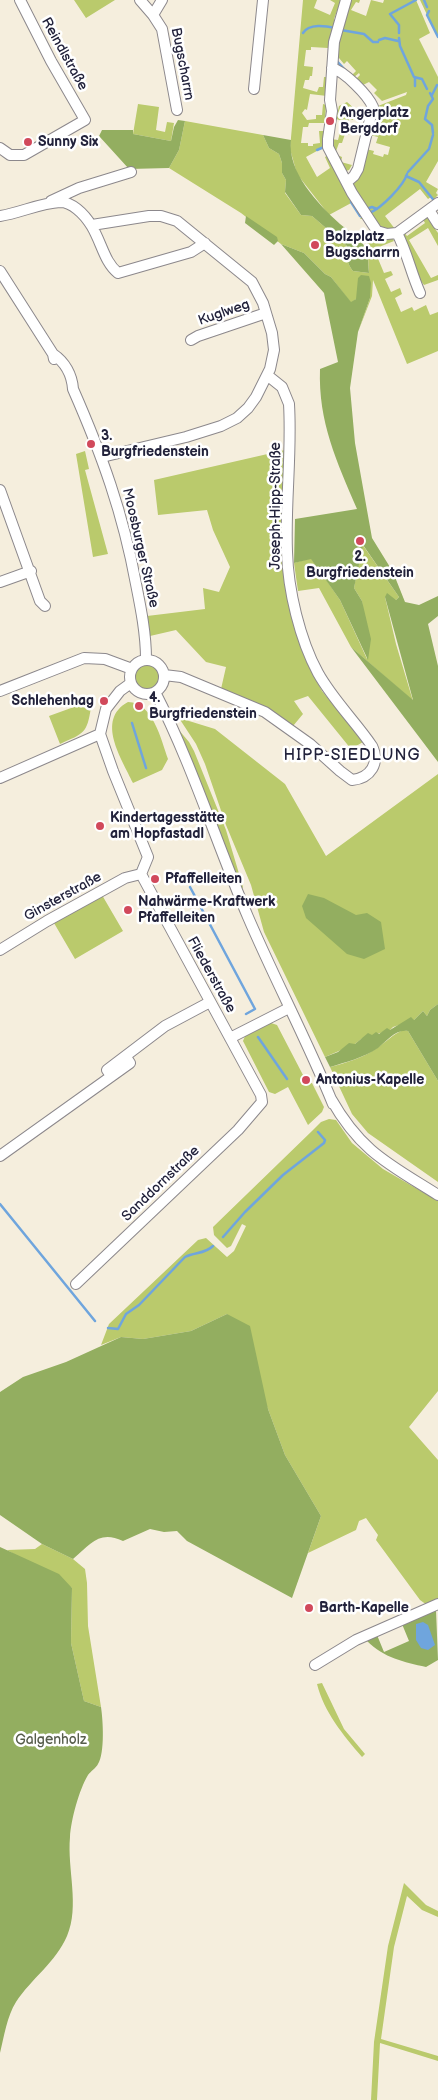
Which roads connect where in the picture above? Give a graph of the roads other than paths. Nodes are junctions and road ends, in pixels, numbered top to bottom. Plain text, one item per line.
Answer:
1 (20, 0) edge
2 (140, 0) edge
3 (162, 0) edge
4 (264, 0) edge
5 (346, 0) edge
6 (153, 15) junction
7 (332, 68) junction
8 (254, 89) dead end
9 (177, 110) dead end
10 (0, 148) edge
11 (131, 172) dead end
12 (347, 182) junction
13 (438, 202) edge
14 (44, 205) junction
15 (429, 210) junction
16 (0, 216) edge
17 (92, 224) junction
18 (438, 224) edge
19 (397, 233) junction
20 (205, 243) junction
21 (0, 271) edge
22 (420, 293) dead end
23 (266, 313) junction
24 (192, 340) dead end
25 (267, 375) junction
26 (102, 457) junction
27 (0, 490) edge
28 (31, 571) junction
29 (0, 582) edge
30 (45, 606) dead end
31 (146, 660) junction
32 (132, 668) junction
33 (164, 675) junction
34 (131, 683) junction
35 (0, 690) edge
36 (155, 692) junction
37 (100, 734) junction
38 (0, 778) edge
39 (141, 874) junction
40 (0, 950) edge
41 (210, 1002) junction
42 (288, 1008) junction
43 (230, 1038) junction
44 (262, 1102) joint
45 (0, 1156) edge
46 (438, 1195) edge
47 (76, 1284) dead end
48 (438, 1604) edge
49 (315, 1665) dead end

1 - 10 street, Reindlstraße
2 - 6 street, Bugscharrn
3 - 6 street
4 - 8 street
5 - 7 street
6 - 9 street, Bugscharrn
7 - 12 street
7 - 12 street
11 - 14 street
12 - 19 street
13 - 15 street
14 - 16 street
14 - 17 street
15 - 18 street
15 - 19 street
17 - 20 street
17 - 20 street
19 - 22 street
20 - 23 street, Kuglweg
21 - 26 street, Moosburger Straße
23 - 24 street, Kuglweg
23 - 25 street, Kuglweg
25 - 26 street, Kuglweg
25 - 33 street, Joseph-Hipp-Straße
26 - 31 street, Moosburger Straße
27 - 28 street
28 - 29 street
28 - 30 street
31 - 32 street
31 - 33 street
32 - 34 street
32 - 35 street
33 - 36 street
34 - 36 street
34 - 37 street
36 - 42 street
37 - 38 street
37 - 39 street
39 - 40 street, Ginsterstraße
39 - 41 street, Fliederstraße
41 - 43 street, Fliederstraße
41 - 45 street
42 - 43 street
42 - 46 street
43 - 44 street, Fliederstraße
44 - 47 street, Sanddornstraße
48 - 49 street

